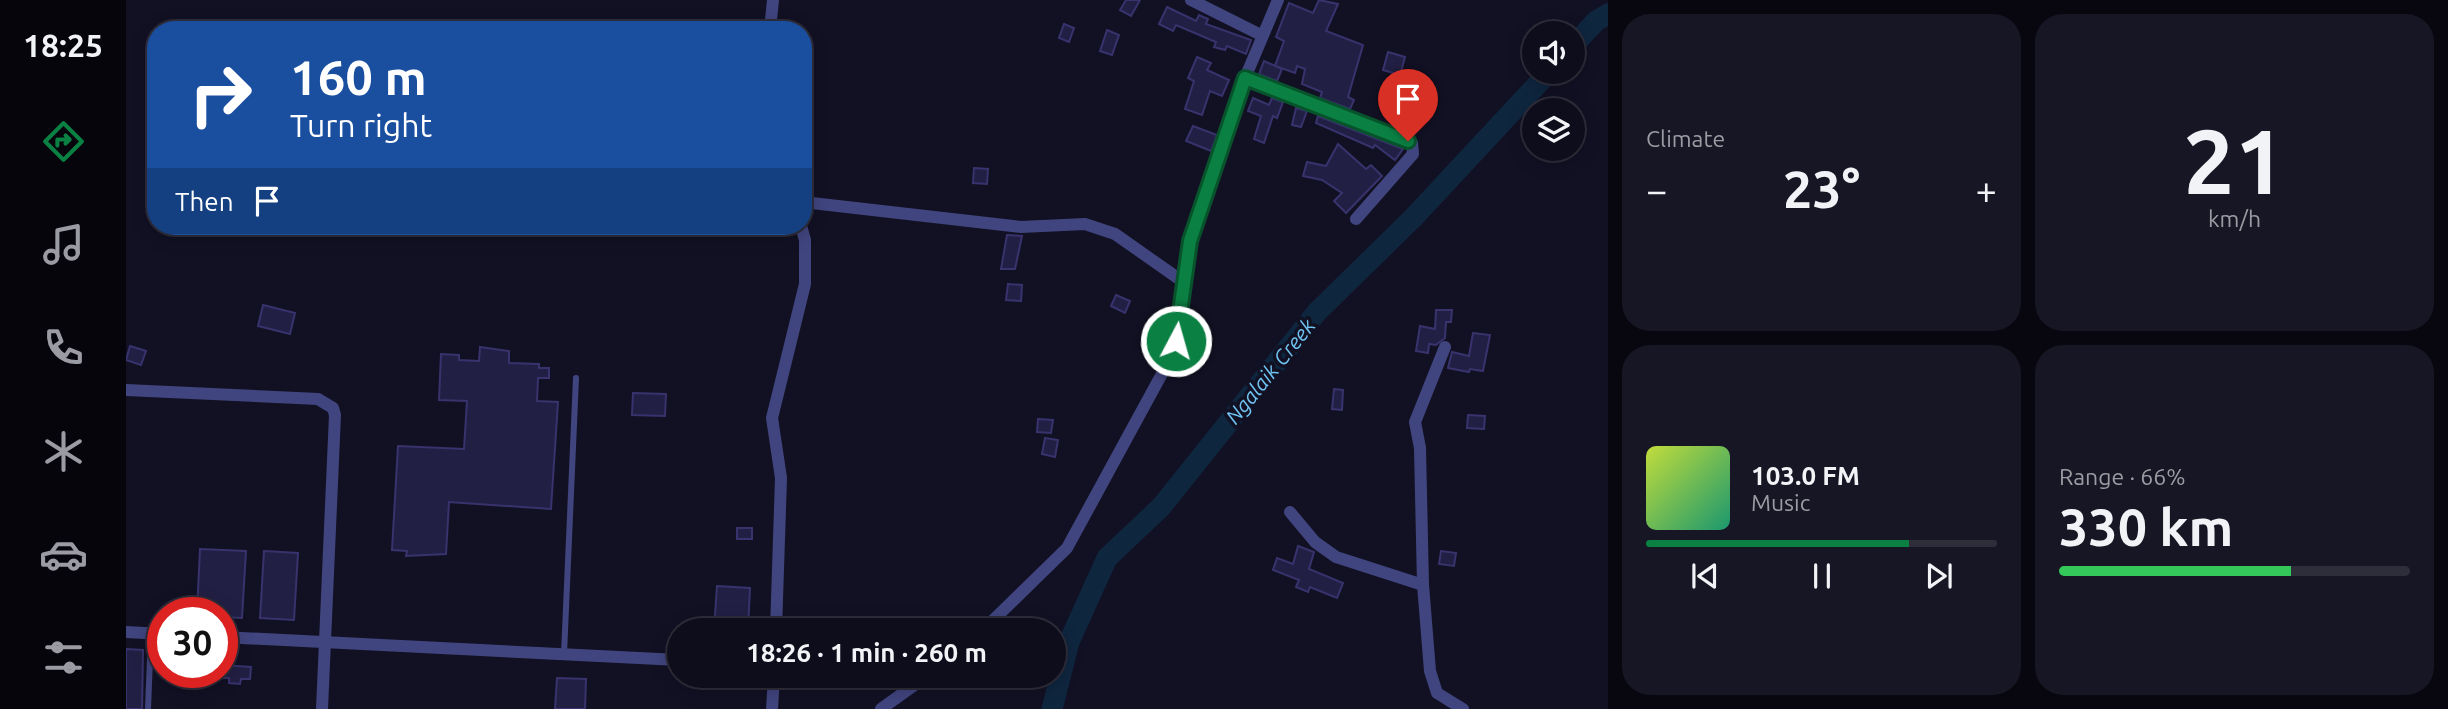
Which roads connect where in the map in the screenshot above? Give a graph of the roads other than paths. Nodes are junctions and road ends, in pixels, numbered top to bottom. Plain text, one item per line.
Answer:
1 (773, 0) edge
2 (1191, 0) edge
3 (1278, 0) edge
4 (771, 21) edge
5 (1261, 35) junction
6 (1245, 78) junction
7 (812, 203) edge
8 (1356, 219) dead end
9 (804, 235) edge
10 (1182, 281) junction
11 (1445, 347) dead end
12 (576, 378) dead end
13 (126, 390) edge
14 (1290, 512) dead end
15 (1423, 585) junction
16 (776, 618) edge
17 (995, 618) edge
18 (126, 632) edge
19 (147, 633) edge
20 (238, 638) edge
21 (324, 643) junction
22 (564, 654) junction
23 (667, 659) edge
24 (151, 688) edge
25 (773, 688) edge
26 (910, 688) edge
27 (148, 709) edge
28 (322, 709) edge
29 (772, 709) edge
30 (881, 709) edge
31 (1463, 709) edge

1 - 4 street
2 - 5 street
3 - 5 street
5 - 6 street
6 - 8 street
6 - 10 street
7 - 10 street
9 - 16 street
10 - 17 street
11 - 15 street
12 - 22 lane
13 - 21 street
14 - 15 street
15 - 31 street
18 - 19 street
20 - 21 street
21 - 22 street
21 - 28 street
22 - 23 street
24 - 27 lane
25 - 29 street
26 - 30 street

